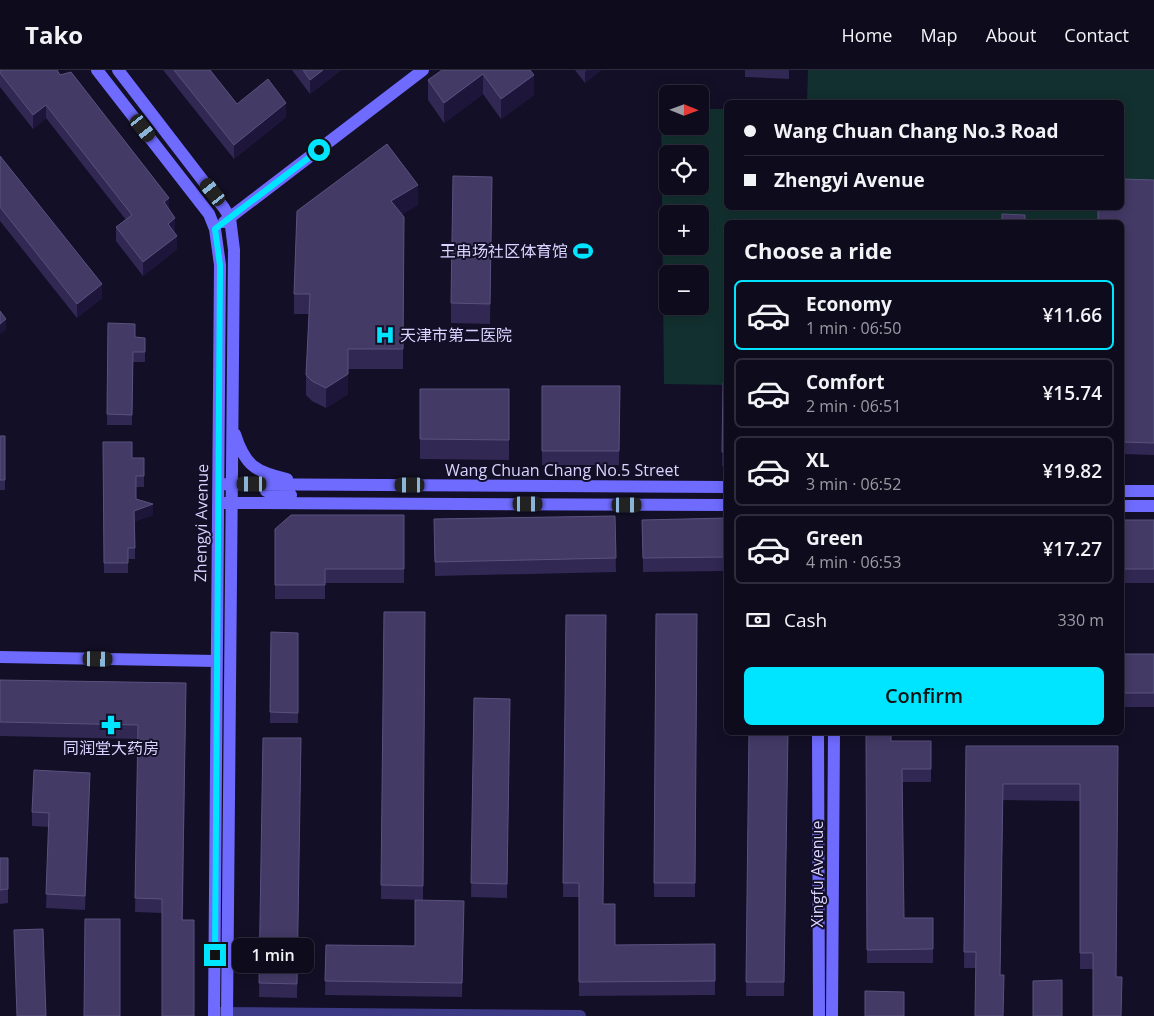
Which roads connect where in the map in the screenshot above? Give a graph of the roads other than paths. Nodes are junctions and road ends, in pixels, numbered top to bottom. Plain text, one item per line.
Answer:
1 (98, 70) edge
2 (118, 70) edge
3 (423, 70) edge
4 (230, 218) junction
5 (215, 229) junction
6 (232, 425) dead end
7 (219, 426) dead end
8 (292, 480) dead end
9 (218, 484) junction
10 (232, 484) junction
11 (724, 487) edge
12 (1124, 491) edge
13 (1154, 491) edge
14 (290, 495) dead end
15 (218, 503) junction
16 (232, 503) junction
17 (724, 505) edge
18 (1124, 506) edge
19 (1154, 506) edge
20 (0, 657) edge
21 (216, 661) junction
22 (818, 735) edge
23 (834, 735) edge
24 (220, 1015) edge
25 (580, 1016) edge
26 (819, 1016) edge
27 (832, 1016) edge

1 - 5 street, Zhengyi Avenue
2 - 4 street, Zhengyi Avenue
3 - 4 street
4 - 5 street
4 - 10 street, Zhengyi Avenue
5 - 9 street, Zhengyi Avenue
6 - 8 street
7 - 14 street
9 - 10 street, Wang Chuan Chang No.5 Street
9 - 15 street, Zhengyi Avenue
10 - 11 street, Wang Chuan Chang No.5 Street
10 - 16 street, Zhengyi Avenue
12 - 13 street
15 - 16 street
15 - 21 street, Zhengyi Avenue
16 - 17 street
16 - 24 street, Zhengyi Avenue
18 - 19 street
20 - 21 street
21 - 24 street, Zhengyi Avenue
22 - 26 street, Xingfu Avenue
23 - 27 street, Xingfu Avenue
24 - 25 street

